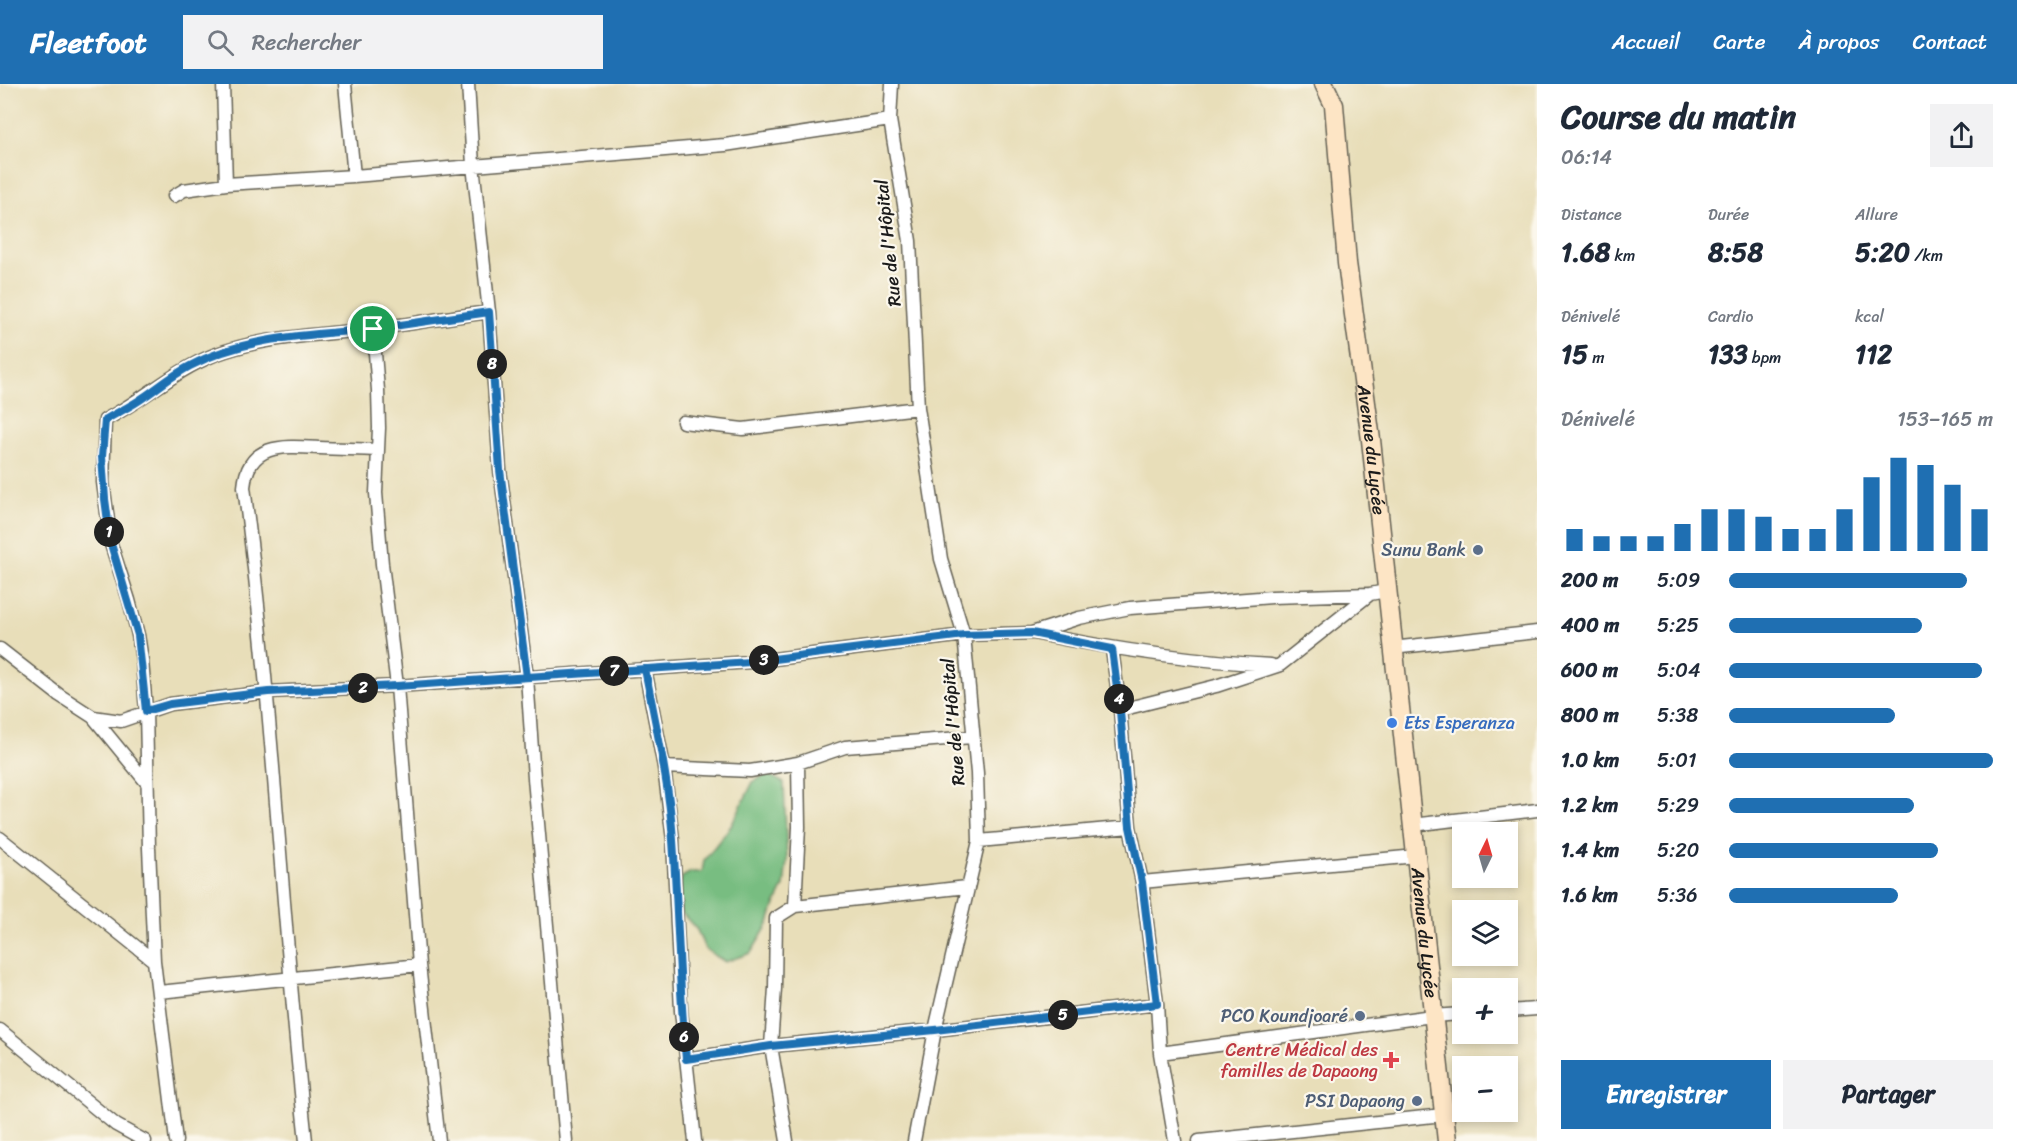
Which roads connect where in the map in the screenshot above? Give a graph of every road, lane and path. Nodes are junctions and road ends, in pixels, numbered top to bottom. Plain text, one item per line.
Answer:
1 (223, 84) edge
2 (345, 84) edge
3 (468, 84) edge
4 (892, 84) edge
5 (1324, 84) edge
6 (1331, 84) edge
7 (1334, 105) junction
8 (890, 120) junction
9 (473, 165) junction
10 (354, 176) junction
11 (226, 184) junction
12 (174, 196) dead end
13 (489, 312) junction
14 (373, 329) junction
15 (918, 408) junction
16 (683, 422) dead end
17 (377, 450) junction
18 (1378, 592) junction
19 (1537, 632) edge
20 (1032, 633) junction
21 (964, 635) junction
22 (1392, 648) junction
23 (0, 649) edge
24 (1112, 649) junction
25 (1280, 665) junction
26 (645, 669) junction
27 (527, 677) junction
28 (397, 686) junction
29 (268, 692) junction
30 (146, 711) junction
31 (1120, 711) junction
32 (93, 717) junction
33 (972, 738) junction
34 (798, 763) junction
35 (664, 767) junction
36 (147, 783) junction
37 (1537, 810) edge
38 (1413, 825) junction
39 (1130, 827) junction
40 (0, 838) edge
41 (979, 841) junction
42 (1416, 856) junction
43 (1142, 882) junction
44 (967, 887) junction
45 (795, 906) junction
46 (154, 961) junction
47 (419, 965) junction
48 (290, 979) junction
49 (159, 992) junction
50 (1157, 1004) junction
51 (1537, 1009) edge
52 (1518, 1010) edge
53 (1452, 1015) edge
54 (1432, 1016) junction
55 (935, 1030) junction
56 (2, 1037) edge
57 (771, 1046) junction
58 (1160, 1053) junction
59 (686, 1059) junction
60 (1443, 1114) junction
61 (146, 1141) edge
62 (177, 1141) edge
63 (306, 1141) edge
64 (439, 1141) edge
65 (566, 1141) edge
66 (695, 1141) edge
67 (787, 1141) edge
68 (914, 1141) edge
69 (1174, 1141) edge
70 (1199, 1141) edge
71 (1447, 1141) edge

1 - 11 street
2 - 10 street
3 - 9 street
4 - 8 street, Rue de l'Hôpital
5 - 7 main road, Avenue du Lycée
6 - 7 main road
7 - 18 main road, Avenue du Lycée
8 - 9 street
8 - 15 street, Rue de l'Hôpital
9 - 10 street
9 - 13 street
10 - 11 street
11 - 12 street
13 - 14 street
13 - 27 street
14 - 17 street
14 - 30 street
15 - 16 street
15 - 21 street, Rue de l'Hôpital
17 - 28 street
17 - 29 street
18 - 20 street
18 - 22 main road, Avenue du Lycée
18 - 25 street
19 - 22 street
20 - 21 street
20 - 24 street
21 - 26 street
21 - 33 street, Rue de l'Hôpital
22 - 38 main road, Avenue du Lycée
23 - 32 street
24 - 25 street
24 - 31 street
25 - 31 street
26 - 27 street
26 - 35 street
27 - 28 street
27 - 65 street
28 - 29 street
28 - 47 street
29 - 30 street
29 - 48 street
30 - 32 street
30 - 36 street
31 - 39 street
32 - 36 street
33 - 34 street
33 - 41 street, Rue de l'Hôpital
34 - 35 street
34 - 45 street
35 - 59 street
36 - 46 street
37 - 38 street
38 - 42 main road, Avenue du Lycée
39 - 41 street
39 - 43 street
40 - 46 street
41 - 44 street, Rue de l'Hôpital
42 - 43 street
42 - 54 main road, Avenue du Lycée
43 - 50 street
44 - 45 street
44 - 55 street, Rue de l'Hôpital
45 - 57 street
46 - 49 street
47 - 48 street
47 - 64 street
48 - 49 street
48 - 63 street
49 - 62 street
50 - 55 street
50 - 58 street
51 - 52 street
53 - 54 street
54 - 58 street
54 - 60 main road, Avenue du Lycée
55 - 57 street
55 - 68 street, Rue de l'Hôpital
56 - 61 street
57 - 59 street
57 - 67 street
58 - 69 street
59 - 66 street
60 - 70 street
60 - 71 main road, Avenue du Lycée

